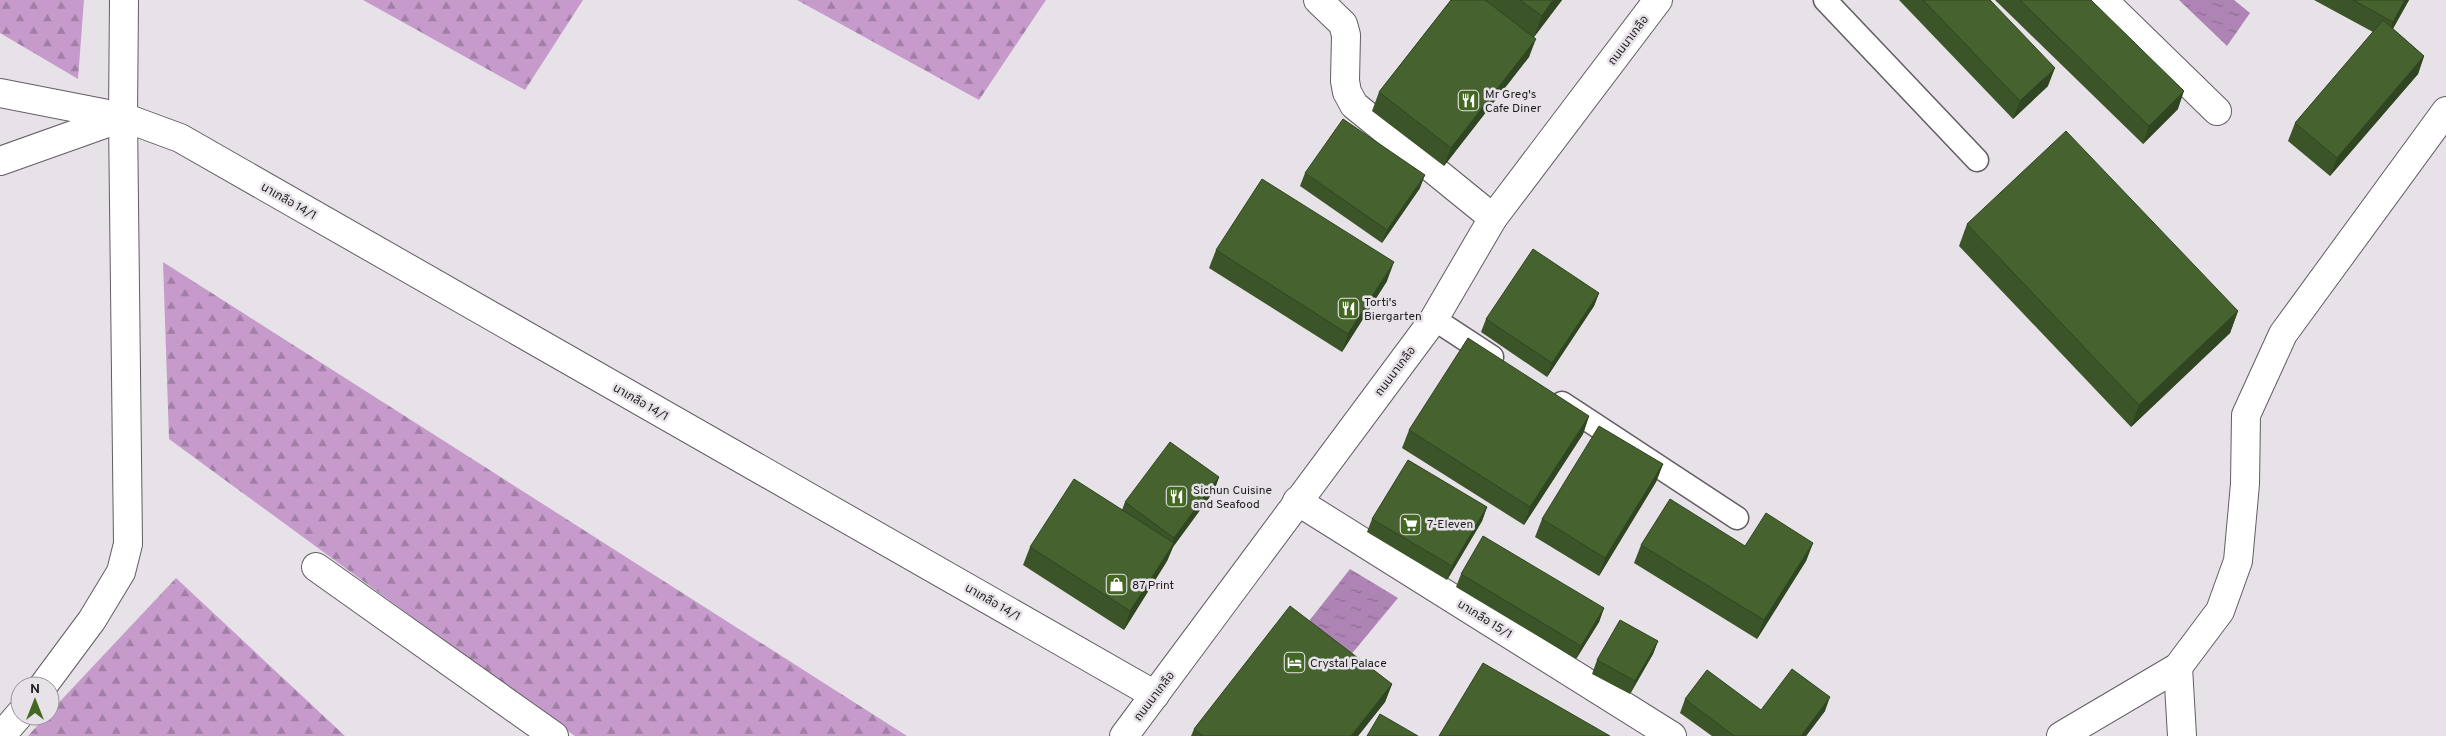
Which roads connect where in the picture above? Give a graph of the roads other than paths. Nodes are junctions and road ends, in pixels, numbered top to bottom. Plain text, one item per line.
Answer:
1 (124, 0) edge
2 (1318, 0) edge
3 (1658, 0) edge
4 (1825, 0) edge
5 (2103, 0) edge
6 (0, 93) edge
7 (2217, 111) dead end
8 (2446, 111) edge
9 (123, 117) junction
10 (1977, 160) dead end
11 (0, 161) edge
12 (1493, 218) junction
13 (1434, 319) junction
14 (1508, 367) edge
15 (1541, 389) edge
16 (1297, 501) junction
17 (1738, 518) dead end
18 (316, 567) dead end
19 (2178, 666) junction
20 (51, 676) edge
21 (1155, 695) junction
22 (10, 726) edge
23 (1, 736) edge
24 (554, 736) edge
25 (1124, 736) edge
26 (1672, 736) edge
27 (2061, 736) edge
28 (2182, 736) edge

1 - 9 street
2 - 12 street
3 - 12 street, ถนนนาเกลือ
4 - 10 lane
5 - 7 street
6 - 9 street, นาเกลือ 14/1
8 - 19 street
9 - 11 street
9 - 20 street
9 - 21 street, นาเกลือ 14/1
12 - 13 street, ถนนนาเกลือ
13 - 14 lane
13 - 16 street, ถนนนาเกลือ
15 - 17 lane
16 - 21 street, ถนนนาเกลือ
16 - 26 street, นาเกลือ 15/1
18 - 24 street
19 - 27 street
19 - 28 street
21 - 25 street, ถนนนาเกลือ
22 - 23 street

